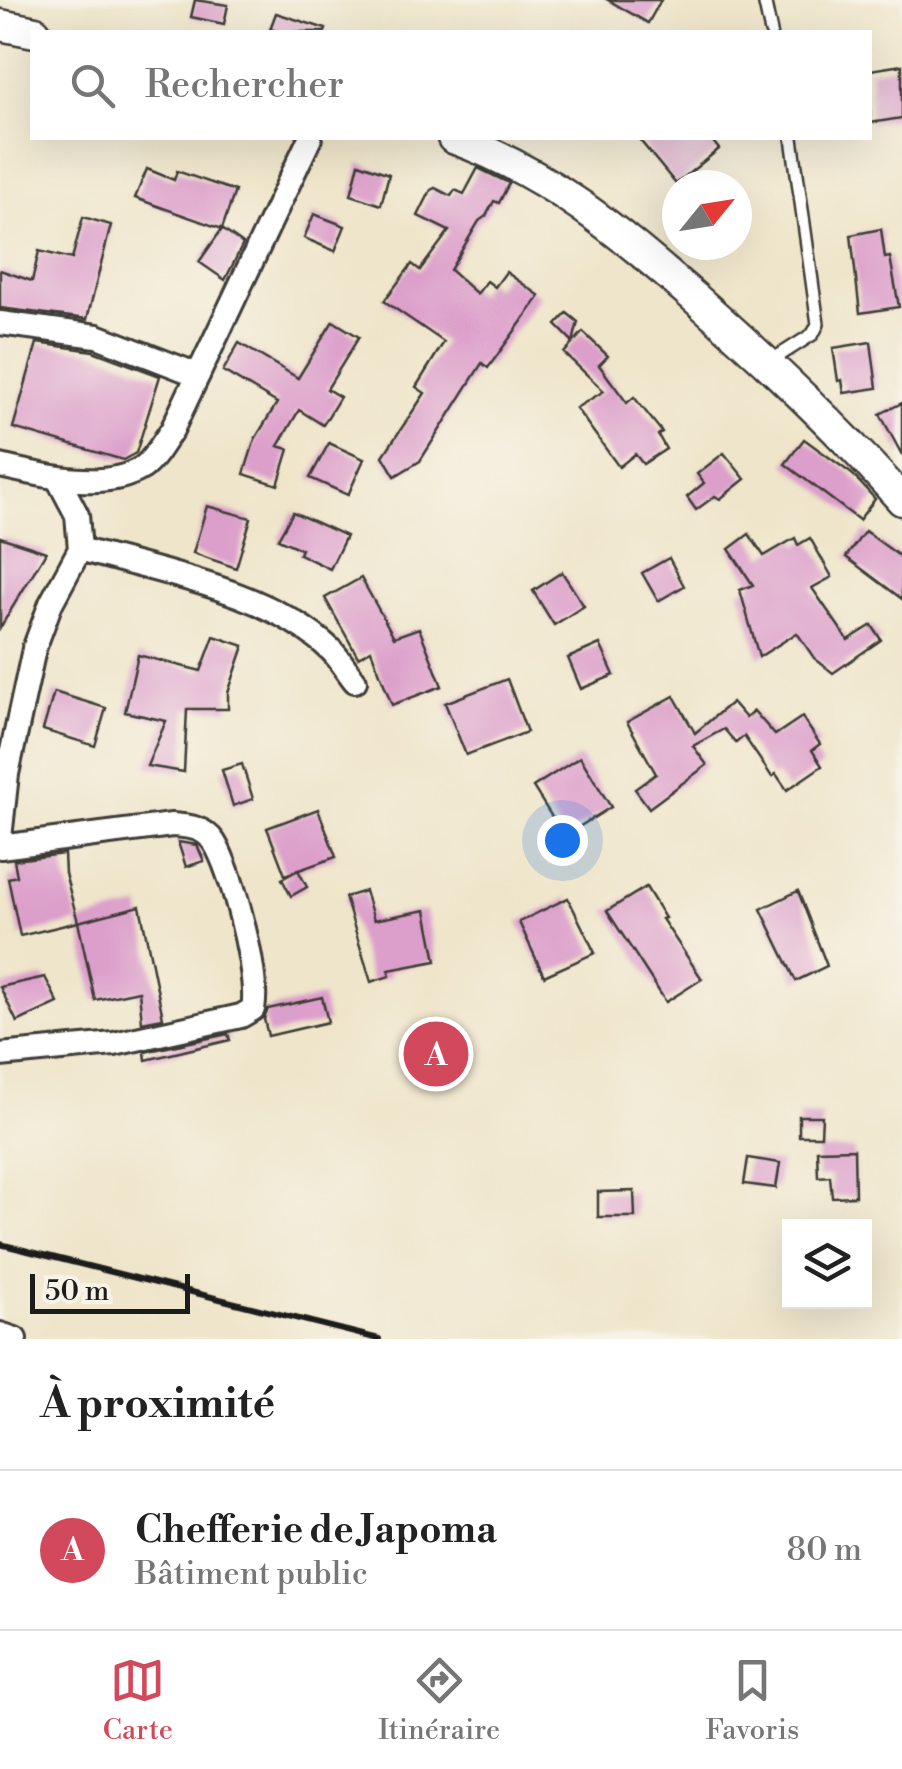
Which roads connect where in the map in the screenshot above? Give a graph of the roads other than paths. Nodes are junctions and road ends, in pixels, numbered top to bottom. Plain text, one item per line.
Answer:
1 (764, 0) edge
2 (0, 25) edge
3 (771, 30) edge
4 (30, 31) edge
5 (309, 140) edge
6 (459, 140) edge
7 (792, 140) edge
8 (0, 323) edge
9 (769, 362) junction
10 (198, 375) junction
11 (0, 466) edge
12 (58, 479) junction
13 (902, 500) edge
14 (80, 549) junction
15 (354, 681) dead end
16 (0, 838) edge
17 (0, 848) edge
18 (0, 1055) edge
19 (0, 1334) edge
20 (15, 1339) edge

1 - 3 lane
2 - 4 street
5 - 10 street
6 - 9 street
7 - 9 lane
8 - 10 street
9 - 13 street
10 - 12 street
11 - 12 street
12 - 14 street
14 - 15 street
14 - 16 street
17 - 18 street
19 - 20 street

